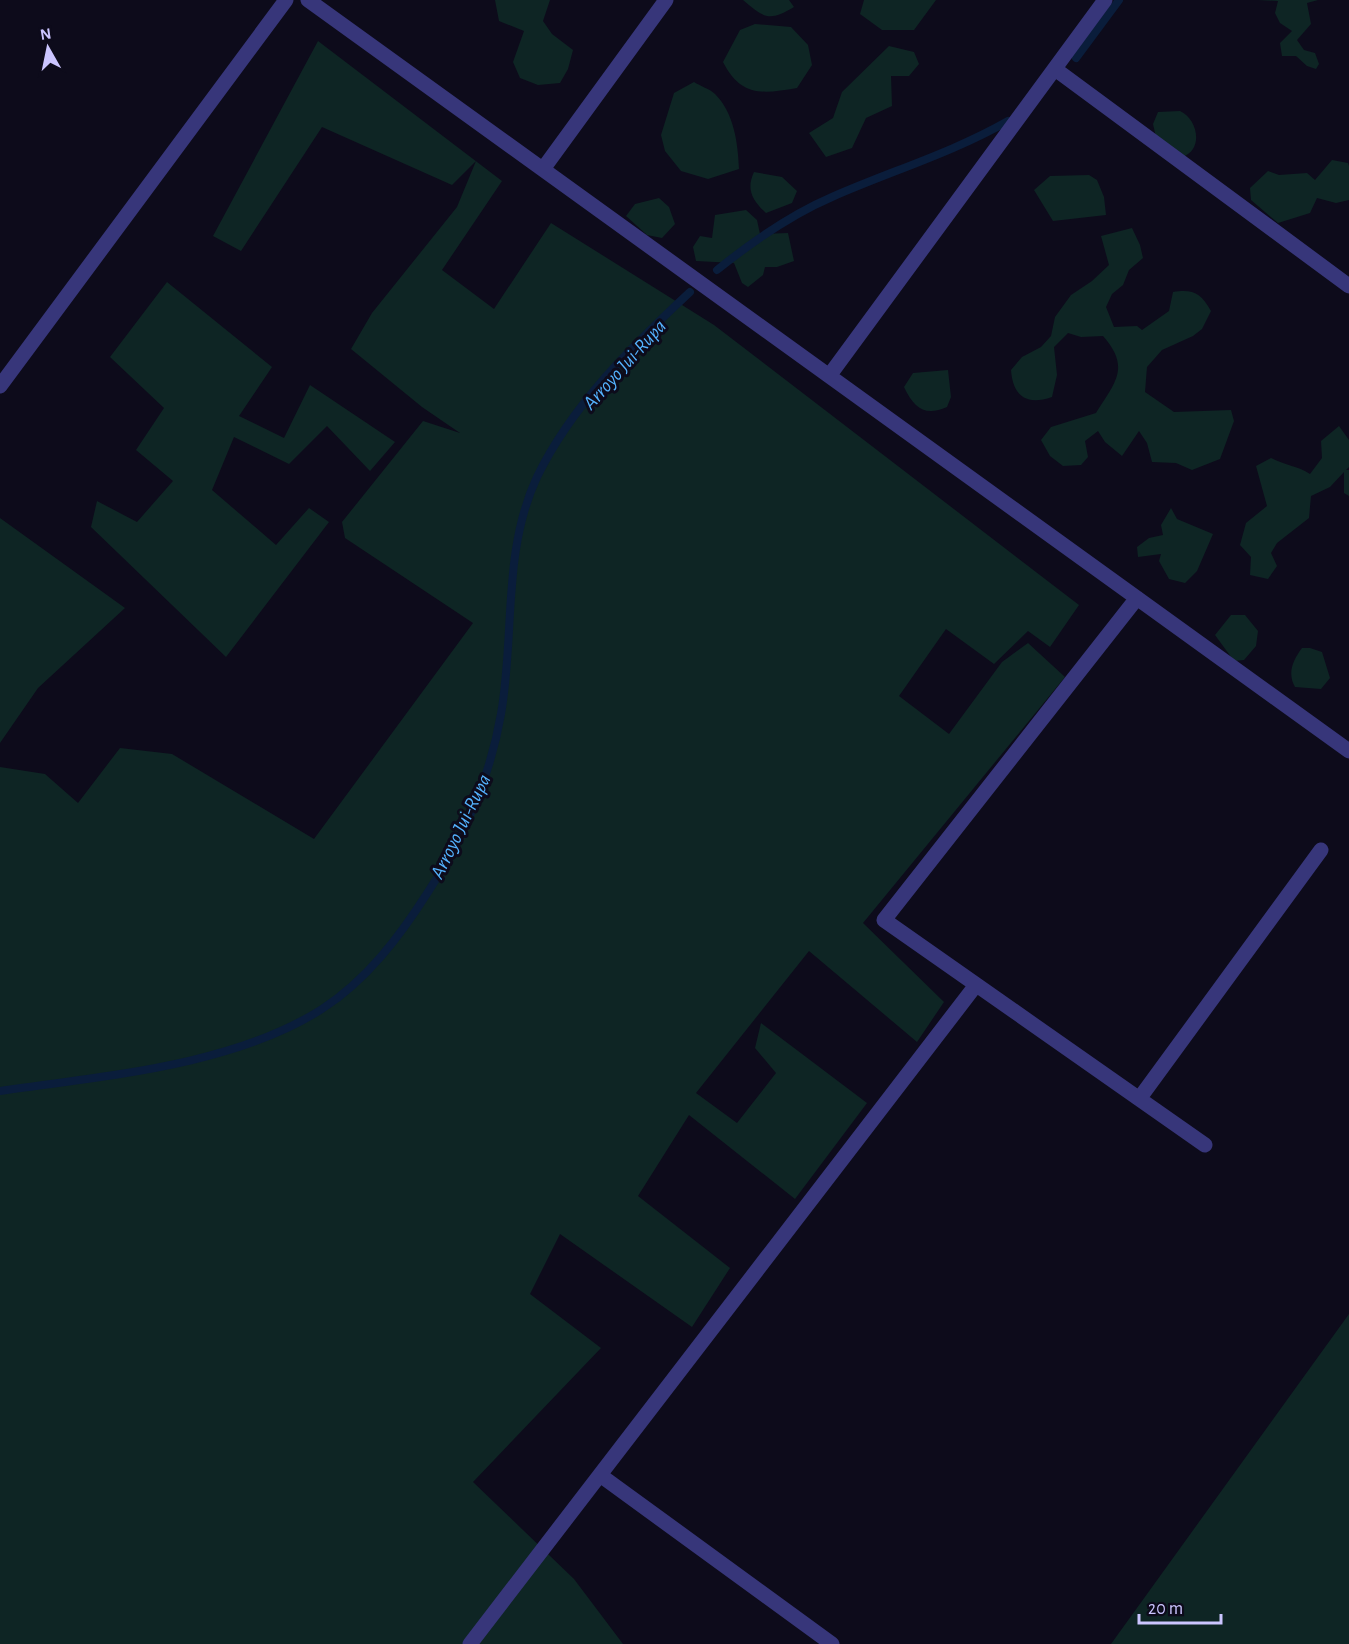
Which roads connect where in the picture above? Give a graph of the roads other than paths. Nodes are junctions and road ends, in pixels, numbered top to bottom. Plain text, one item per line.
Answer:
1 (286, 0) edge
2 (308, 0) edge
3 (666, 0) edge
4 (1105, 0) edge
5 (1055, 69) junction
6 (543, 169) junction
7 (1349, 286) edge
8 (829, 376) junction
9 (0, 386) edge
10 (1137, 598) junction
11 (1349, 751) edge
12 (1321, 850) dead end
13 (976, 985) junction
14 (1139, 1099) junction
15 (1205, 1145) dead end
16 (600, 1475) junction
17 (470, 1644) edge
18 (832, 1644) edge

1 - 9 street
2 - 6 street
3 - 6 street
4 - 5 street
5 - 7 street
5 - 8 street
6 - 8 street
8 - 10 street
10 - 11 street
10 - 13 street
12 - 14 street
13 - 14 street
13 - 16 street
14 - 15 street
16 - 17 street
16 - 18 street

